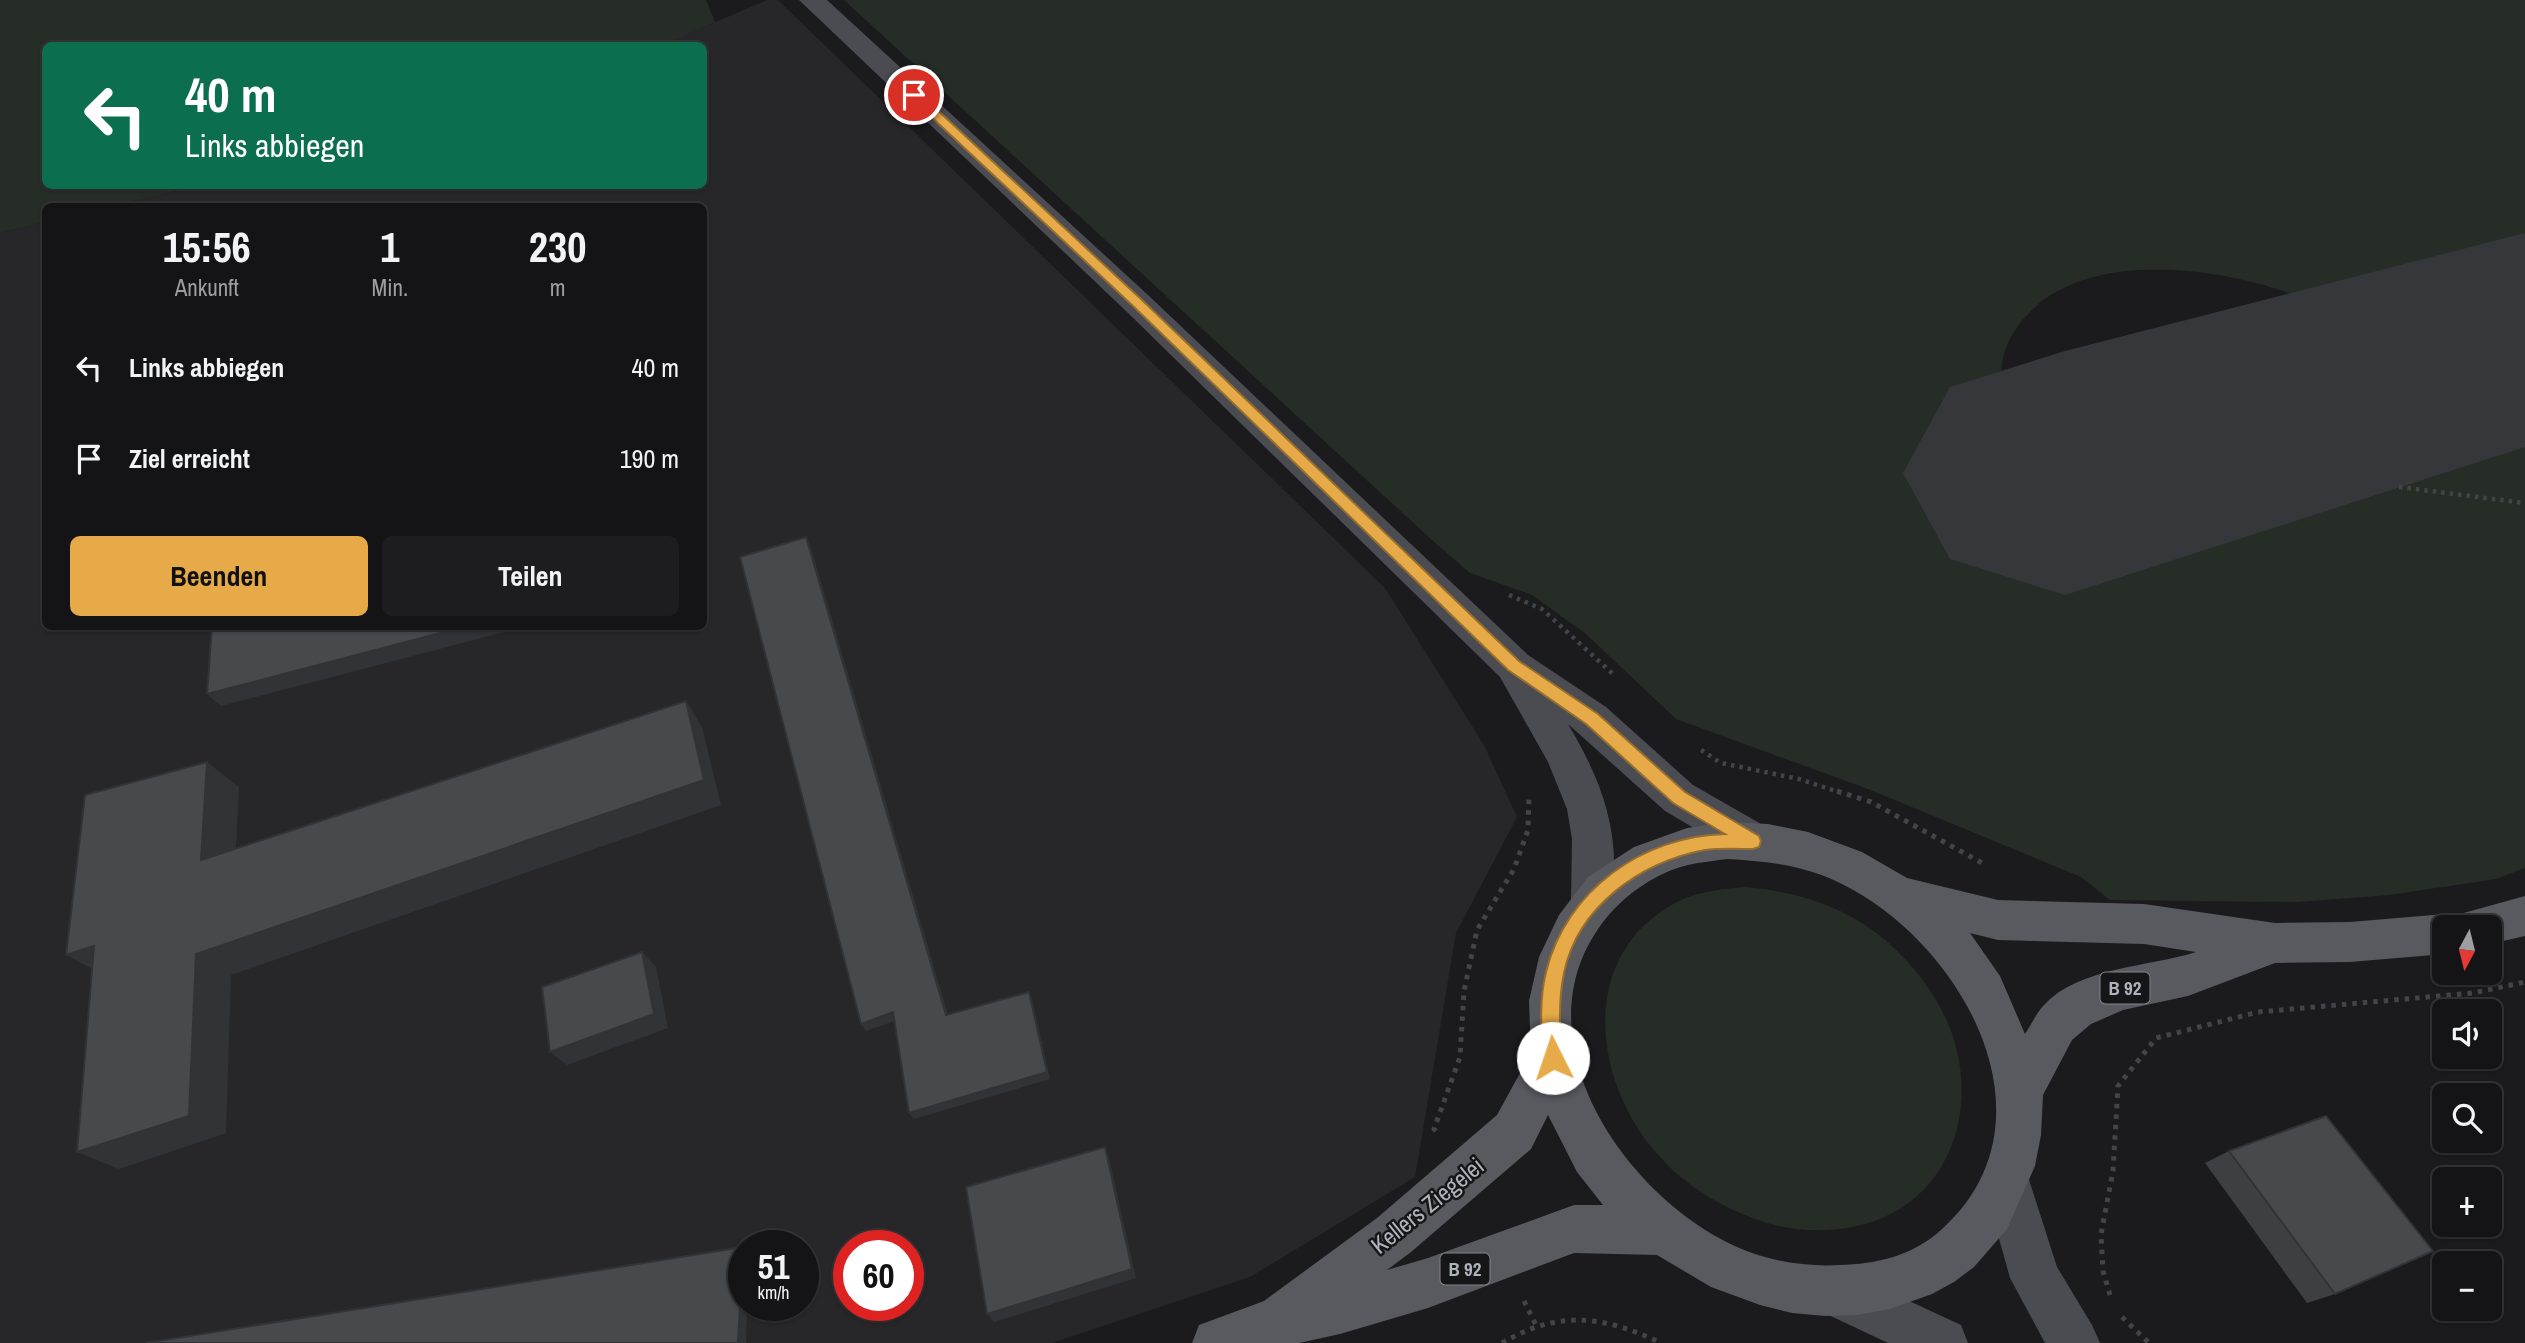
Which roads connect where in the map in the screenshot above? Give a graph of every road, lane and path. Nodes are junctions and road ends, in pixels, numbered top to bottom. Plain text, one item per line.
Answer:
1 (812, 0) edge
2 (2399, 487) dead end
3 (2525, 503) edge
4 (1498, 591) dead end
5 (1514, 666) junction
6 (1621, 682) dead end
7 (1692, 744) dead end
8 (1529, 792) dead end
9 (1753, 841) junction
10 (1992, 869) dead end
11 (1898, 895) junction
12 (1592, 901) junction
13 (2525, 916) edge
14 (2502, 922) edge
15 (2432, 935) edge
16 (2275, 943) junction
17 (2525, 982) edge
18 (2127, 988) junction
19 (2156, 1038) junction
20 (1553, 1058) junction
21 (2019, 1094) junction
22 (1460, 1179) junction
23 (2007, 1181) junction
24 (1662, 1231) junction
25 (1500, 1255) junction
26 (1836, 1292) junction
27 (2110, 1297) dead end
28 (2114, 1310) dead end
29 (1269, 1324) junction
30 (1536, 1325) junction
31 (1217, 1343) edge
32 (1502, 1343) edge
33 (1661, 1343) edge
34 (1943, 1343) edge
35 (2074, 1343) edge
36 (2149, 1343) edge

1 - 5 main road
2 - 3 path
4 - 6 path
5 - 9 main road
5 - 12 main road
7 - 10 path
8 - 22 path
9 - 11 main road
9 - 12 main road
11 - 16 main road, B 92
11 - 21 main road
12 - 20 main road
13 - 14 main road
15 - 16 main road, B 92
16 - 18 main road, B 92
17 - 19 path
18 - 19 path
18 - 21 main road, B 92
19 - 27 path
20 - 22 main road, Kellers Ziegelei / B 92
20 - 24 main road
21 - 23 main road
22 - 29 main road, Kellers Ziegelei / B 92
23 - 26 main road
23 - 35 main road
24 - 25 main road, Kellers Ziegelei / B 92
24 - 26 main road
25 - 29 main road, Kellers Ziegelei / B 92
25 - 30 path
26 - 34 main road
28 - 36 path
29 - 31 main road, Kellers Ziegelei / B 92
30 - 32 path
30 - 33 path

